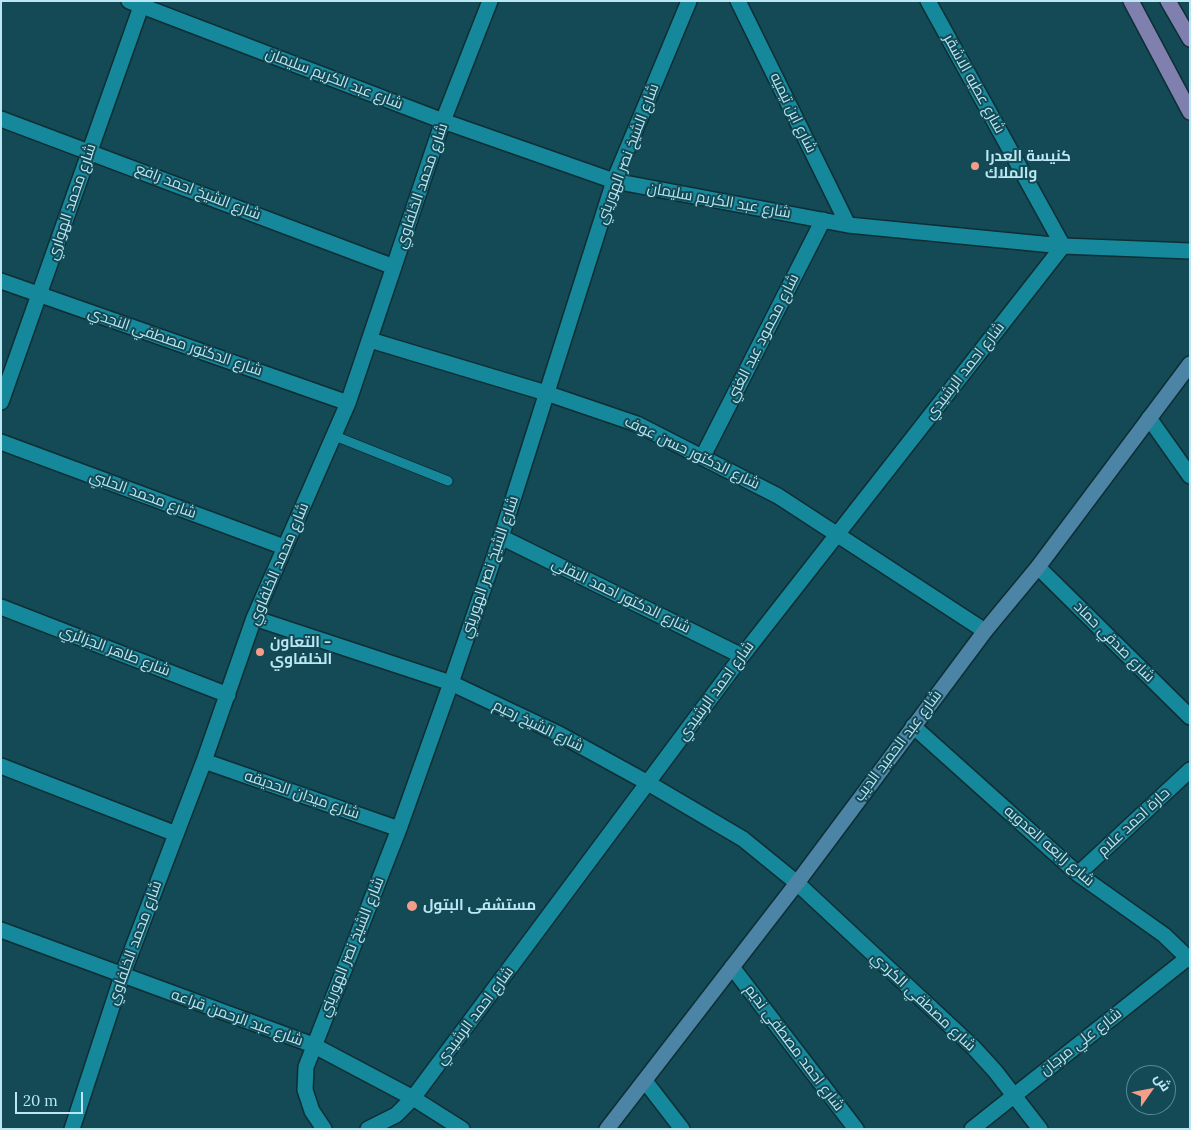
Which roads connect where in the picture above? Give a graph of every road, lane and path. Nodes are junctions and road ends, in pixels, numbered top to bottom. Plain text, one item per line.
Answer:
1 (490, 1) edge
2 (689, 1) edge
3 (738, 1) edge
4 (928, 1) edge
5 (1131, 1) edge
6 (1168, 1) edge
7 (137, 3) edge
8 (1190, 39) edge
9 (1190, 112) edge
10 (1, 120) edge
11 (443, 121) junction
12 (89, 151) junction
13 (614, 181) junction
14 (822, 220) junction
15 (848, 225) junction
16 (1063, 246) junction
17 (1190, 252) edge
18 (394, 267) junction
19 (1, 281) edge
20 (39, 295) junction
21 (370, 340) junction
22 (1190, 364) edge
23 (546, 392) junction
24 (1, 402) edge
25 (348, 403) junction
26 (1149, 418) junction
27 (335, 436) junction
28 (1, 442) edge
29 (703, 456) junction
30 (1190, 476) edge
31 (448, 481) dead end
32 (837, 534) junction
33 (501, 537) junction
34 (284, 547) junction
35 (1038, 567) junction
36 (1, 606) edge
37 (254, 618) junction
38 (985, 631) junction
39 (742, 656) junction
40 (451, 683) junction
41 (228, 695) junction
42 (1190, 717) edge
43 (913, 726) junction
44 (204, 761) junction
45 (1, 766) edge
46 (1190, 770) edge
47 (648, 783) junction
48 (399, 829) junction
49 (176, 834) junction
50 (1078, 874) junction
51 (797, 883) junction
52 (1, 930) edge
53 (1189, 958) edge
54 (732, 967) junction
55 (122, 976) junction
56 (313, 1045) junction
57 (645, 1080) junction
58 (1014, 1094) junction
59 (414, 1098) junction
60 (72, 1129) edge
61 (324, 1129) edge
62 (368, 1129) edge
63 (462, 1129) edge
64 (606, 1129) edge
65 (682, 1129) edge
66 (856, 1129) edge
67 (972, 1129) edge
68 (1040, 1129) edge

1 - 11 street, شارع محمد الخلفاوي
2 - 13 street, شارع الشيخ نصر الهوريني
3 - 15 street, شارع ابن تيميه
4 - 16 street, شارع عطيه الاشقر
5 - 9 main road
6 - 8 main road
7 - 11 street, شارع عبد الكريم سليمان
7 - 12 street, شارع محمد الهواري
10 - 12 street, شارع الشيخ احمد رافع
11 - 13 street, شارع عبد الكريم سليمان
11 - 18 street, شارع محمد الخلفاوي
12 - 18 street, شارع الشيخ احمد رافع
12 - 20 street, شارع محمد الهواري
13 - 14 street, شارع عبد الكريم سليمان
13 - 23 street, شارع الشيخ نصر الهوريني
14 - 15 street, شارع عبد الكريم سليمان
14 - 29 street, شارع محمود عبد الغني
15 - 16 street, شارع عبد الكريم سليمان
16 - 17 street, شارع عبد الكريم سليمان
16 - 32 street, شارع احمد الرشيدي
18 - 21 street, شارع محمد الخلفاوي
19 - 20 street, شارع الدكتور مصطفي النجدي
20 - 24 street, شارع محمد الهواري
20 - 25 street, شارع الدكتور مصطفي النجدي
21 - 23 street, شارع الدكتور حسن عوف
21 - 25 street, شارع محمد الخلفاوي
22 - 26 street, شارع عبد الحميد الديب
23 - 29 street, شارع الدكتور حسن عوف
23 - 33 street, شارع الشيخ نصر الهوريني
25 - 27 street, شارع محمد الخلفاوي
26 - 30 street
26 - 35 street, شارع عبد الحميد الديب
27 - 31 lane
27 - 34 street, شارع محمد الخلفاوي
28 - 34 street, شارع محمد الحلبي
29 - 32 street, شارع الدكتور حسن عوف
32 - 38 street, شارع الدكتور حسن عوف
32 - 39 street, شارع احمد الرشيدي
33 - 39 street, شارع الدكتور احمد البقلي
33 - 40 street, شارع الشيخ نصر الهوريني
34 - 37 street, شارع محمد الخلفاوي
35 - 38 street, شارع عبد الحميد الديب
35 - 42 street, شارع صدقي حماد
36 - 41 street, شارع طاهر الجزائري
37 - 40 street, شارع الشيخ رحيم
37 - 41 street, شارع محمد الخلفاوي
38 - 43 street, شارع عبد الحميد الديب
39 - 47 street, شارع احمد الرشيدي
40 - 47 street, شارع الشيخ رحيم
40 - 48 street, شارع الشيخ نصر الهوريني
41 - 44 street, شارع محمد الخلفاوي
43 - 50 street, شارع رابعه العدويه
43 - 51 street, شارع عبد الحميد الديب
44 - 48 street, شارع ميدان الحديقه
44 - 49 street, شارع محمد الخلفاوي
45 - 49 street
46 - 50 street, حارة احمد علام
47 - 51 street, شارع الشيخ رحيم
47 - 59 street, شارع احمد الرشيدي
48 - 56 street, شارع الشيخ نصر الهوريني
49 - 55 street, شارع محمد الخلفاوي
50 - 53 street, شارع رابعه العدويه
51 - 54 street, شارع عبد الحميد الديب
51 - 58 street, شارع مصطفي الكردي
52 - 55 street, شارع عبد الرحمن قراعه
53 - 58 street, شارع علي مرجان
54 - 57 street, شارع عبد الحميد الديب
54 - 66 street, شارع احمد مصطفي نديم
55 - 56 street, شارع عبد الرحمن قراعه
55 - 60 street, شارع محمد الخلفاوي
56 - 59 street, شارع عبد الرحمن قراعه
56 - 61 street, شارع الشيخ نصر الهوريني
57 - 64 street, شارع عبد الحميد الديب
57 - 65 street
58 - 67 street, شارع علي مرجان
58 - 68 street, شارع مصطفي الكردي
59 - 62 street, شارع احمد الرشيدي
59 - 63 street, شارع عبد الرحمن قراعه

